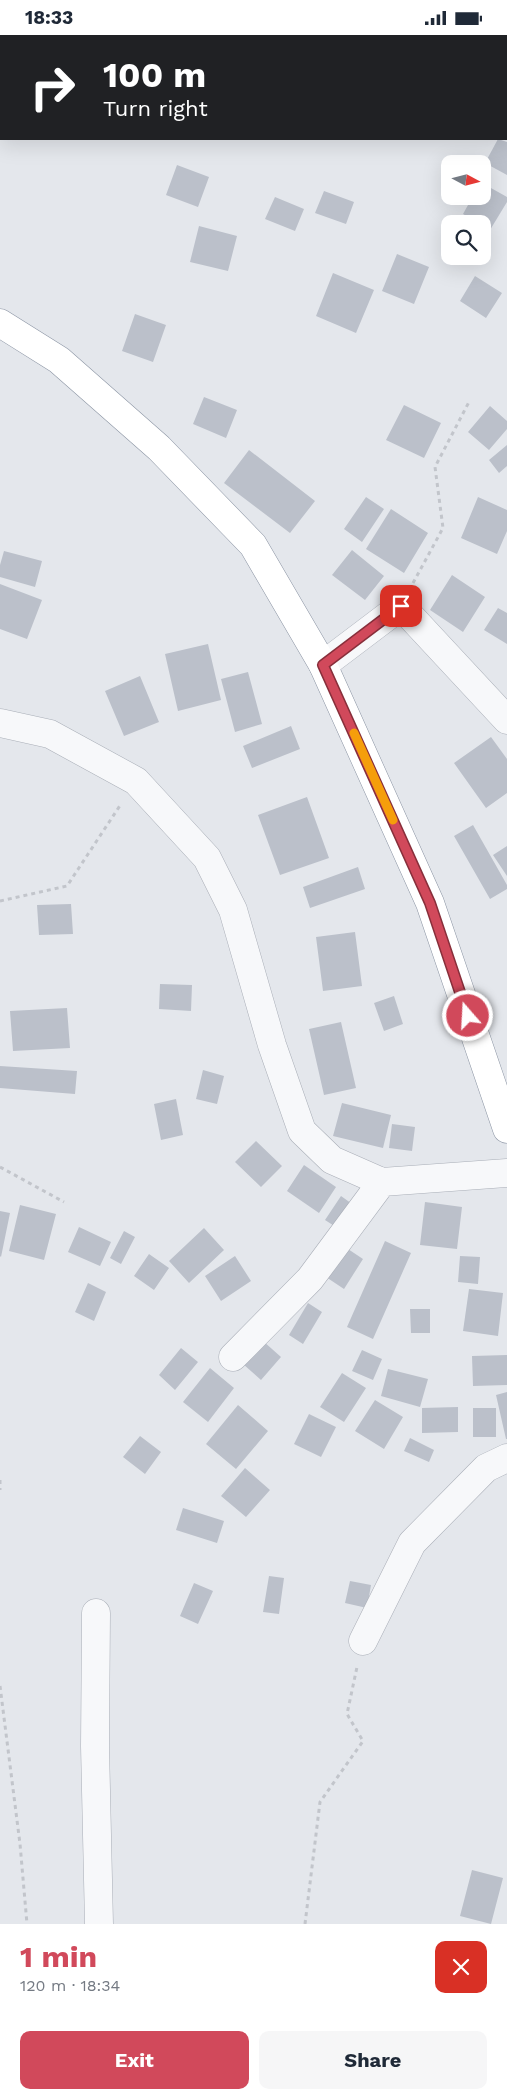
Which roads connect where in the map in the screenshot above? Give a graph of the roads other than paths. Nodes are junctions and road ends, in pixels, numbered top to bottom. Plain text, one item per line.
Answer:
1 (0, 323) edge
2 (323, 665) junction
3 (507, 720) edge
4 (0, 723) edge
5 (507, 1129) edge
6 (507, 1173) edge
7 (382, 1182) junction
8 (233, 1357) dead end
9 (507, 1458) edge
10 (96, 1613) dead end
11 (363, 1641) road end
12 (99, 1924) edge

1 - 2 highway
2 - 3 street
2 - 5 highway
4 - 7 street
6 - 7 street
7 - 8 street
9 - 11 street
10 - 12 street

